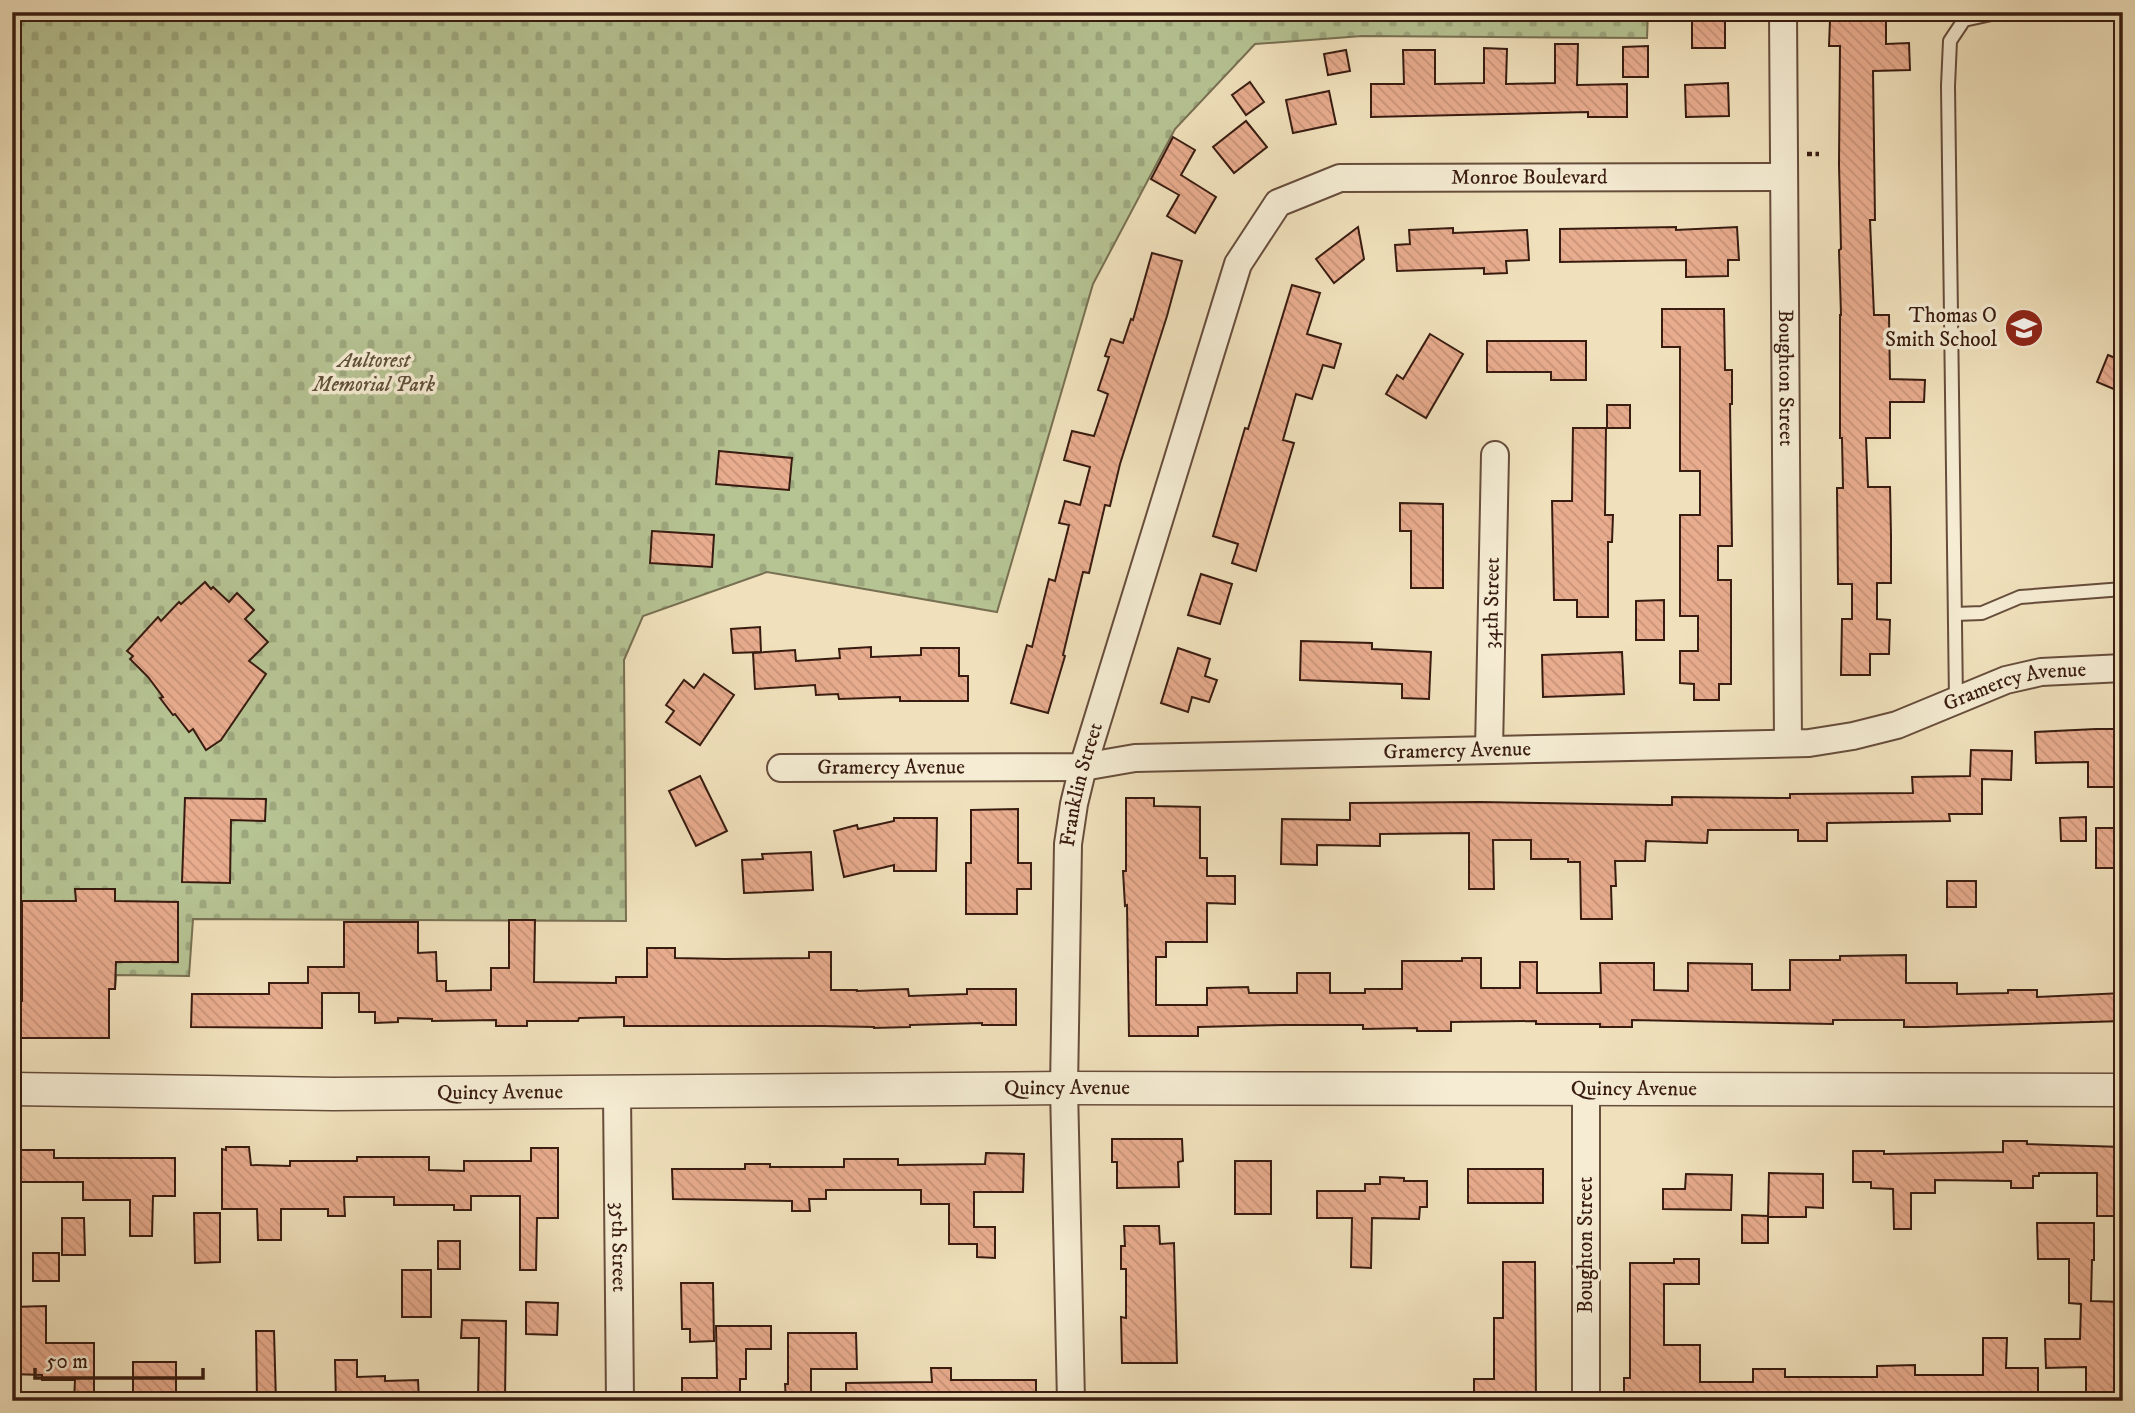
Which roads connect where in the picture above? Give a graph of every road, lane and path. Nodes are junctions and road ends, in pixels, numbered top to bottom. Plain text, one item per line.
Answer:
1 (1783, 12) edge
2 (2017, 12) edge
3 (1784, 177) junction
4 (1278, 203) joint
5 (1495, 455) dead end
6 (2123, 589) edge
7 (1955, 614) junction
8 (2123, 668) edge
9 (1956, 701) junction
10 (1788, 743) junction
11 (1489, 750) junction
12 (1083, 767) junction
13 (781, 768) dead end
14 (1064, 1088) junction
15 (12, 1089) edge
16 (1586, 1089) junction
17 (2123, 1090) edge
18 (617, 1093) junction
19 (620, 1401) edge
20 (1071, 1401) edge
21 (1586, 1401) edge

1 - 3 street, Boughton Street
2 - 7 lane
3 - 4 street, Monroe Boulevard
3 - 10 street, Boughton Street
4 - 12 street, Franklin Street
5 - 11 street, 34th Street
6 - 7 lane
7 - 9 lane
8 - 9 street, Gramercy Avenue
9 - 10 street, Gramercy Avenue
10 - 11 street, Gramercy Avenue
11 - 12 street, Gramercy Avenue
12 - 13 street, Gramercy Avenue
12 - 14 street, Franklin Street
14 - 16 street, Quincy Avenue
14 - 18 street, Quincy Avenue
14 - 20 street, Franklin Street
15 - 18 street, Quincy Avenue
16 - 17 street, Quincy Avenue
16 - 21 street, Boughton Street
18 - 19 street, 35th Street

